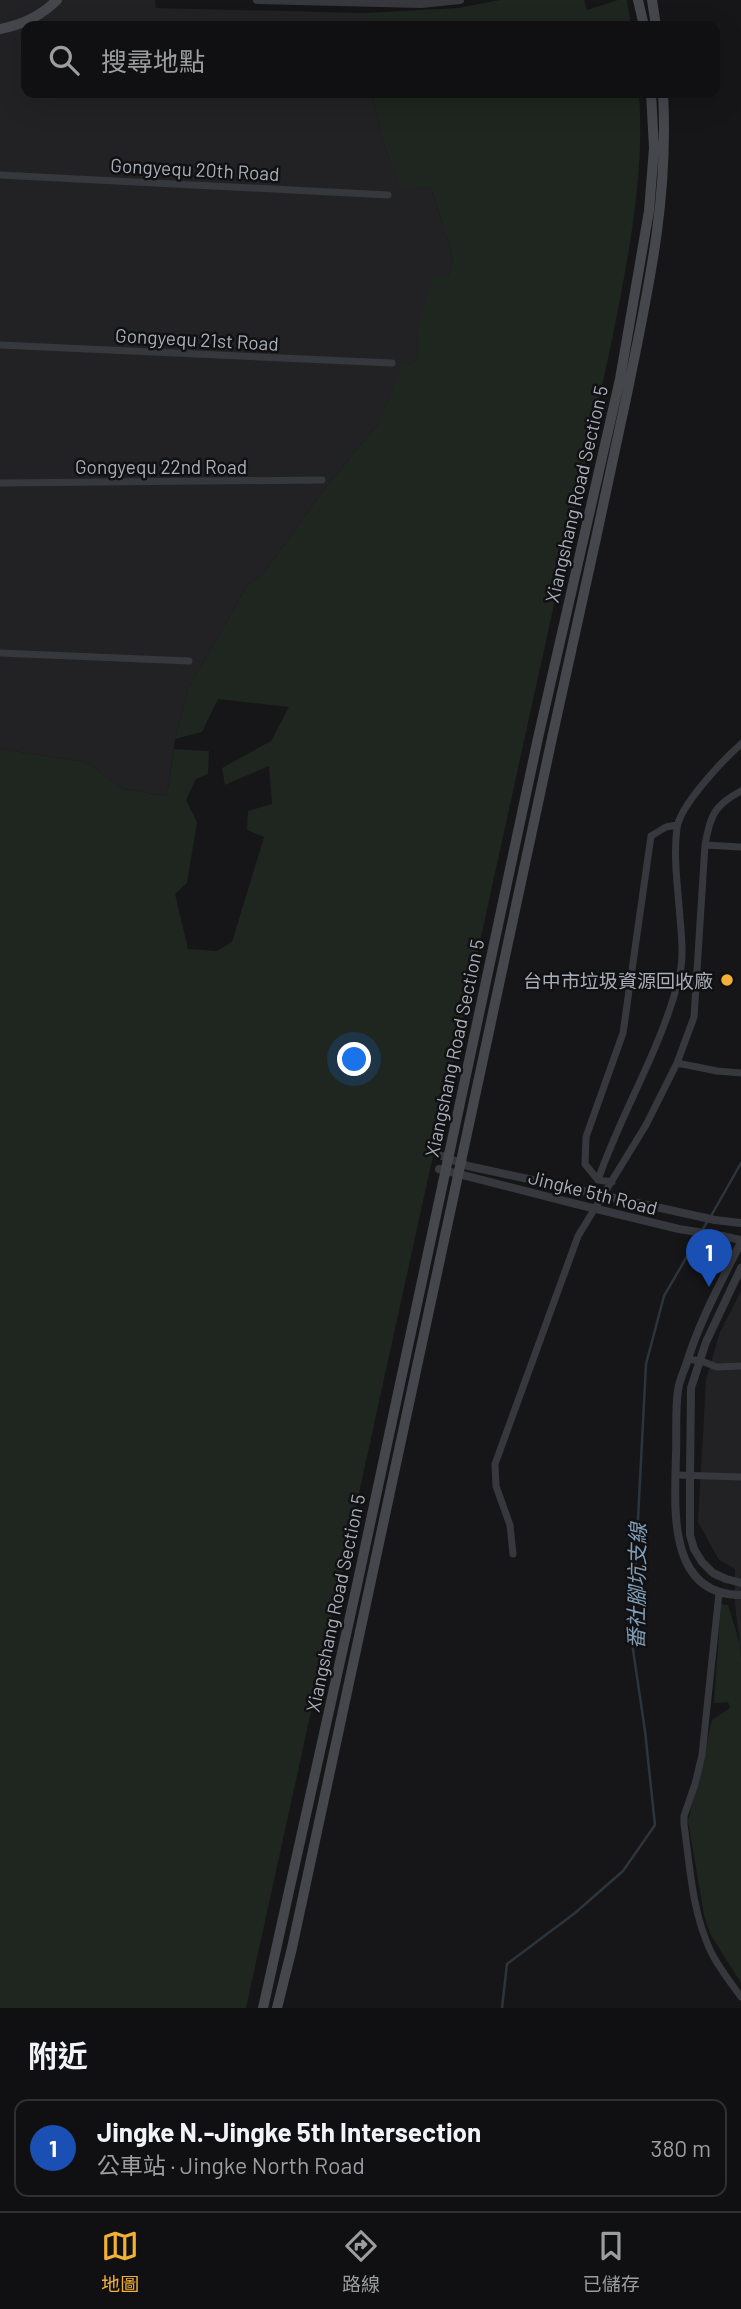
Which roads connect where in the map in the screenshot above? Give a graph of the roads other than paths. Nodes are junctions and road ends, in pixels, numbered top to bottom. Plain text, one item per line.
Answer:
1 (57, 0) edge
2 (257, 0) edge
3 (460, 0) edge
4 (638, 0) edge
5 (652, 0) edge
6 (26, 21) edge
7 (643, 21) edge
8 (655, 21) edge
9 (21, 23) edge
10 (0, 29) edge
11 (651, 98) edge
12 (663, 98) edge
13 (0, 175) edge
14 (388, 195) dead end
15 (0, 345) edge
16 (392, 363) dead end
17 (322, 480) dead end
18 (0, 483) edge
19 (0, 653) edge
20 (189, 661) dead end
21 (741, 744) edge
22 (741, 791) edge
23 (677, 825) junction
24 (705, 845) junction
25 (741, 847) edge
26 (677, 1063) junction
27 (741, 1073) edge
28 (445, 1157) junction
29 (461, 1164) junction
30 (442, 1170) junction
31 (457, 1175) junction
32 (598, 1180) junction
33 (612, 1182) junction
34 (741, 1223) edge
35 (741, 1241) edge
36 (741, 1268) edge
37 (688, 1359) junction
38 (701, 1361) junction
39 (741, 1366) edge
40 (676, 1475) junction
41 (690, 1476) junction
42 (741, 1476) edge
43 (513, 1554) dead end
44 (741, 1583) edge
45 (719, 1593) junction
46 (741, 1595) edge
47 (741, 1997) edge
48 (263, 2008) edge
49 (277, 2008) edge

1 - 6 main road
2 - 3 street
4 - 7 main road
5 - 8 main road
9 - 10 main road
11 - 28 main road, Xiangshang Road Section 5
12 - 29 main road, Xiangshang Road Section 5
13 - 14 street, Gongyequ 20th Road
15 - 16 street, Gongyequ 21st Road
17 - 18 street, Gongyequ 22nd Road
19 - 20 street
21 - 23 street
22 - 24 street
23 - 32 street
23 - 32 street
24 - 25 street
24 - 26 street
26 - 27 street
26 - 33 street
28 - 29 street, Jingke 5th Road
28 - 30 main road, Xiangshang Road Section 5
29 - 31 main road, Xiangshang Road Section 5
29 - 34 street, Jingke 5th Road, bridge
30 - 31 street, Jingke 5th Road
30 - 48 main road, Xiangshang Road Section 5
31 - 35 street, Jingke 5th Road, bridge
31 - 49 main road, Xiangshang Road Section 5
32 - 33 street
33 - 43 street
35 - 37 street
36 - 38 street
37 - 38 street
37 - 40 street
38 - 39 street
38 - 41 street
40 - 41 street
40 - 45 street
41 - 42 street
41 - 44 street
45 - 46 street
45 - 47 street

